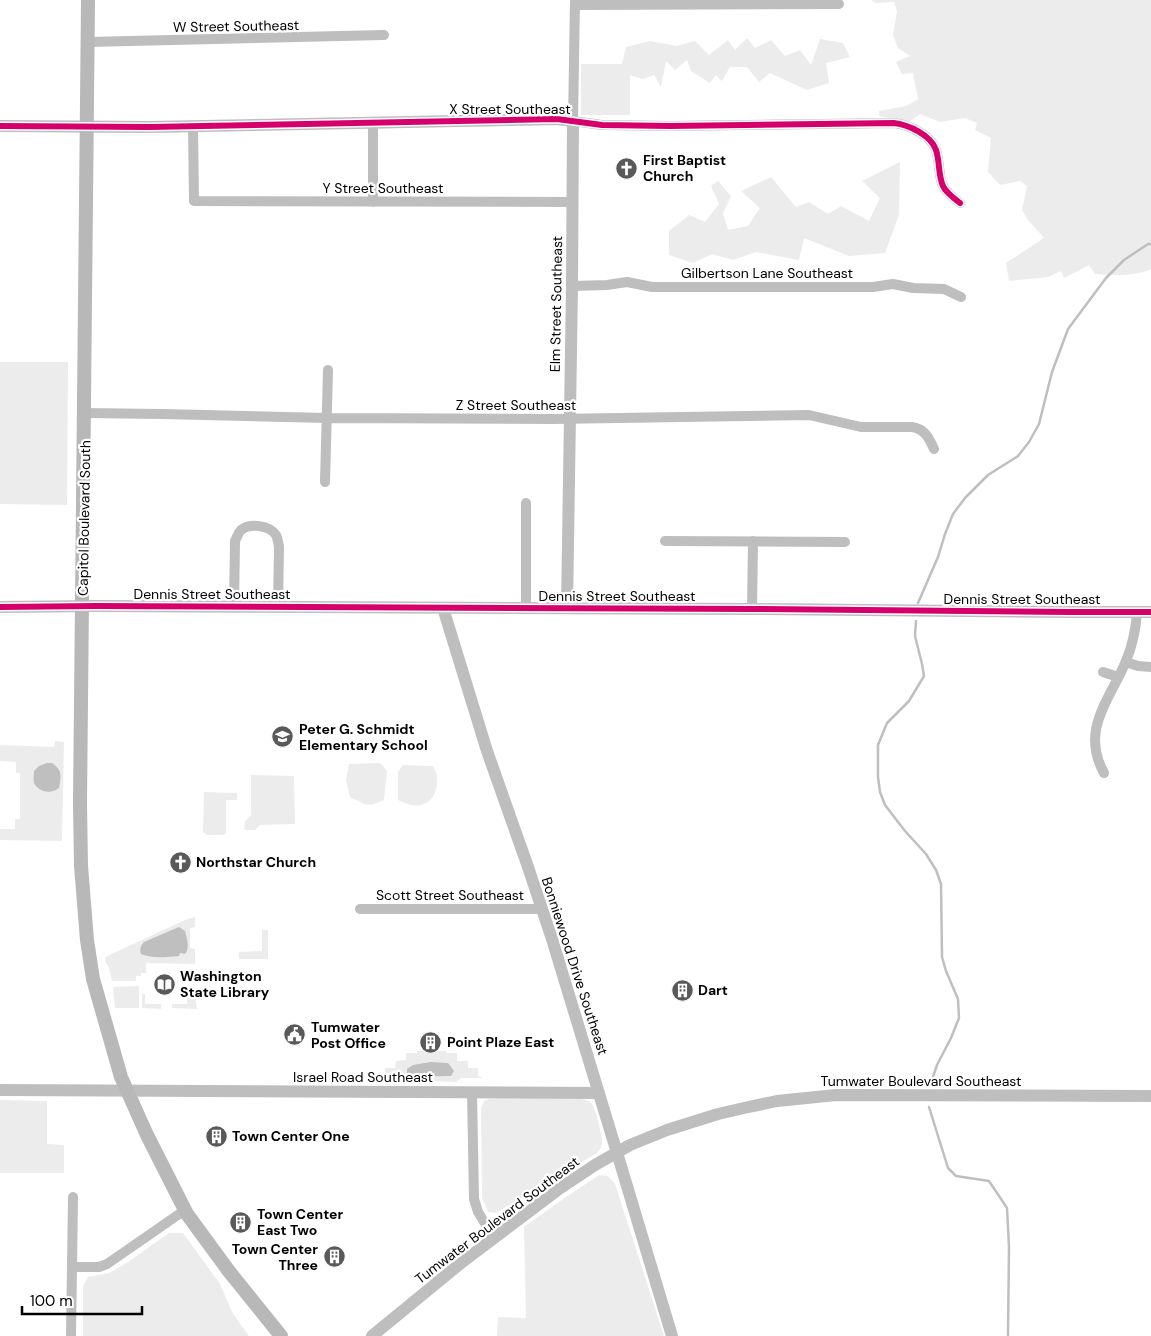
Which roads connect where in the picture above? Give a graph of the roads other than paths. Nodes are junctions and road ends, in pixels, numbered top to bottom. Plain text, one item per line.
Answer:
1 (88, 0) edge
2 (575, 2) edge
3 (839, 4) dead end
4 (384, 35) dead end
5 (88, 42) junction
6 (573, 121) junction
7 (373, 123) junction
8 (0, 126) edge
9 (193, 126) junction
10 (87, 127) junction
11 (373, 202) junction
12 (572, 202) junction
13 (960, 202) dead end
14 (572, 286) junction
15 (961, 296) dead end
16 (328, 370) dead end
17 (85, 413) junction
18 (326, 418) junction
19 (569, 419) junction
20 (934, 449) dead end
21 (326, 482) dead end
22 (526, 503) dead end
23 (665, 541) dead end
24 (753, 541) junction
25 (846, 542) dead end
26 (83, 606) junction
27 (0, 607) edge
28 (234, 607) junction
29 (278, 607) junction
30 (443, 608) junction
31 (526, 608) junction
32 (566, 608) junction
33 (752, 609) junction
34 (1137, 612) junction
35 (1151, 612) edge
36 (1126, 662) junction
37 (1151, 667) edge
38 (1103, 672) dead end
39 (1118, 677) junction
40 (1104, 773) dead end
41 (360, 909) dead end
42 (541, 909) junction
43 (0, 1090) edge
44 (127, 1091) junction
45 (472, 1093) junction
46 (599, 1093) junction
47 (1151, 1096) edge
48 (616, 1152) junction
49 (73, 1197) dead end
50 (185, 1210) junction
51 (494, 1238) junction
52 (72, 1267) junction
53 (71, 1336) edge
54 (280, 1336) edge
55 (372, 1336) edge
56 (672, 1336) edge

1 - 5 main road, Capitol Boulevard South
2 - 3 street
2 - 6 street, Elm Street Southeast
4 - 5 street, W Street Southeast
5 - 10 main road, Capitol Boulevard South
6 - 7 street, X Street Southeast
6 - 12 street, Elm Street Southeast
6 - 13 street, X Street Southeast
7 - 9 street, X Street Southeast
7 - 11 street
8 - 10 street, X Street Southeast
9 - 10 street, X Street Southeast
9 - 11 street, Y Street Southeast
10 - 17 main road, Capitol Boulevard South
11 - 12 street, Y Street Southeast
12 - 14 street, Elm Street Southeast
14 - 15 street, Gilbertson Lane Southeast
14 - 19 street, Elm Street Southeast
16 - 18 street
17 - 18 street, Z Street Southeast
17 - 26 main road, Capitol Boulevard South
18 - 19 street, Z Street Southeast
18 - 21 street
19 - 20 street, Z Street Southeast
19 - 32 street, Elm Street Southeast
22 - 31 street
23 - 24 street
24 - 25 street
24 - 33 street
26 - 27 street, Dennis Street Southeast
26 - 28 street, Dennis Street Southeast
26 - 44 main road, Capitol Boulevard South
28 - 29 street, Dennis Street Southeast
28 - 29 street
29 - 30 street, Dennis Street Southeast
30 - 31 street, Dennis Street Southeast
30 - 42 street, Bonniewood Drive Southeast
31 - 32 street, Dennis Street Southeast
32 - 33 street, Dennis Street Southeast
33 - 34 street, Dennis Street Southeast
34 - 35 street, Dennis Street Southeast
34 - 36 street
36 - 37 street
36 - 39 street
38 - 39 street
39 - 40 street
41 - 42 street, Scott Street Southeast
42 - 46 street, Bonniewood Drive Southeast
43 - 44 street, Israel Road Southeast
44 - 45 street, Israel Road Southeast
44 - 50 main road, Capitol Boulevard South
45 - 46 street, Israel Road Southeast
45 - 51 street
46 - 48 street, Bonniewood Drive Southeast
47 - 48 street, Tumwater Boulevard Southeast
48 - 51 street, Tumwater Boulevard Southeast
48 - 56 street, Bonniewood Drive Southeast
49 - 52 street
50 - 52 street
50 - 54 main road, Capitol Boulevard South
51 - 55 street, Tumwater Boulevard Southeast
52 - 53 street

